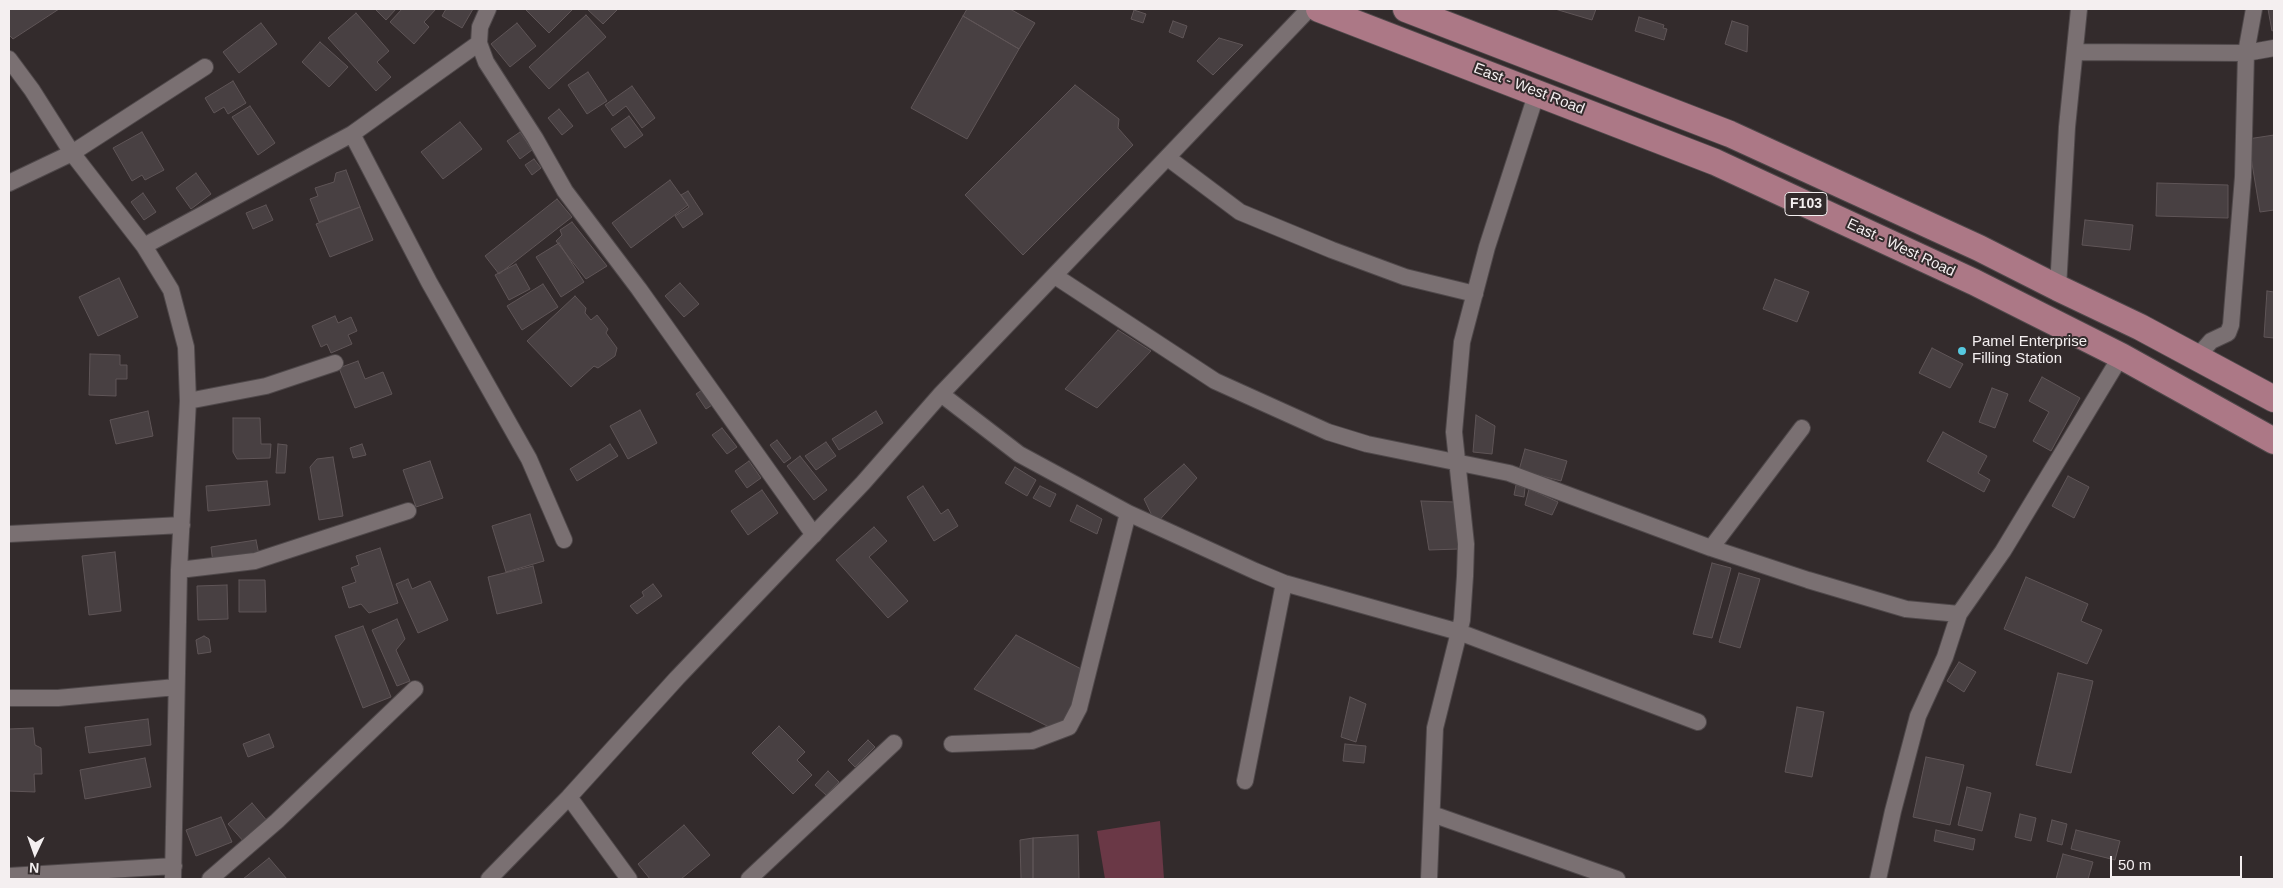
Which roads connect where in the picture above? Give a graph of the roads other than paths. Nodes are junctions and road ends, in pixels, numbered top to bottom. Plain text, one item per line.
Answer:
1 (488, 9) edge
2 (1309, 9) edge
3 (1319, 9) edge
4 (1406, 9) edge
5 (2079, 9) edge
6 (2254, 9) edge
7 (480, 42) junction
8 (2274, 48) edge
9 (2075, 52) junction
10 (2246, 53) junction
11 (9, 59) edge
12 (205, 67) dead end
13 (1536, 92) junction
14 (352, 134) junction
15 (72, 153) junction
16 (1168, 158) junction
17 (9, 183) edge
18 (144, 246) junction
19 (1055, 276) junction
20 (2058, 288) junction
21 (1475, 294) junction
22 (2121, 356) junction
23 (2197, 357) junction
24 (335, 363) dead end
25 (941, 394) junction
26 (2274, 399) edge
27 (188, 401) junction
28 (1802, 428) dead end
29 (2274, 441) edge
30 (1456, 461) junction
31 (408, 511) dead end
32 (1128, 513) junction
33 (182, 525) junction
34 (9, 534) edge
35 (814, 535) junction
36 (564, 540) dead end
37 (1711, 548) junction
38 (179, 570) junction
39 (1284, 583) junction
40 (1959, 614) junction
41 (1459, 632) junction
42 (176, 687) junction
43 (415, 689) dead end
44 (9, 698) edge
45 (1698, 722) dead end
46 (894, 743) dead end
47 (952, 744) dead end
48 (1245, 781) dead end
49 (569, 797) junction
50 (1432, 814) junction
51 (174, 873) edge
52 (9, 876) edge
53 (210, 879) edge
54 (489, 879) edge
55 (629, 879) edge
56 (750, 879) edge
57 (1429, 879) edge
58 (1617, 879) edge
59 (1878, 879) edge

1 - 7 street
2 - 16 street
3 - 13 main road, East - West Road / F103
4 - 20 main road, East - West Road / F103
5 - 9 street
6 - 10 street
7 - 14 street
7 - 35 street
8 - 10 street
9 - 10 street
9 - 20 street
10 - 23 street
11 - 15 street
12 - 15 street
13 - 21 street
13 - 22 main road, East - West Road / F103
14 - 18 street
14 - 36 street
15 - 17 street
15 - 18 street
16 - 19 street
16 - 21 street
18 - 27 street
19 - 25 street
19 - 30 street
20 - 23 main road, East - West Road / F103
21 - 30 street
22 - 29 main road, East - West Road / F103
22 - 40 street
23 - 26 main road, East - West Road / F103
24 - 27 street
25 - 32 street
25 - 35 street
27 - 33 street
28 - 37 street
30 - 37 street
30 - 41 street
31 - 38 street
32 - 39 street
32 - 47 street
33 - 34 street
33 - 38 street
35 - 49 street
37 - 40 street
38 - 42 street
39 - 41 street
39 - 48 street
40 - 59 street
41 - 45 street
41 - 50 street
42 - 44 street
42 - 51 street
43 - 53 street
46 - 56 street
49 - 54 street
49 - 55 street
50 - 57 street
50 - 58 street
51 - 52 street

